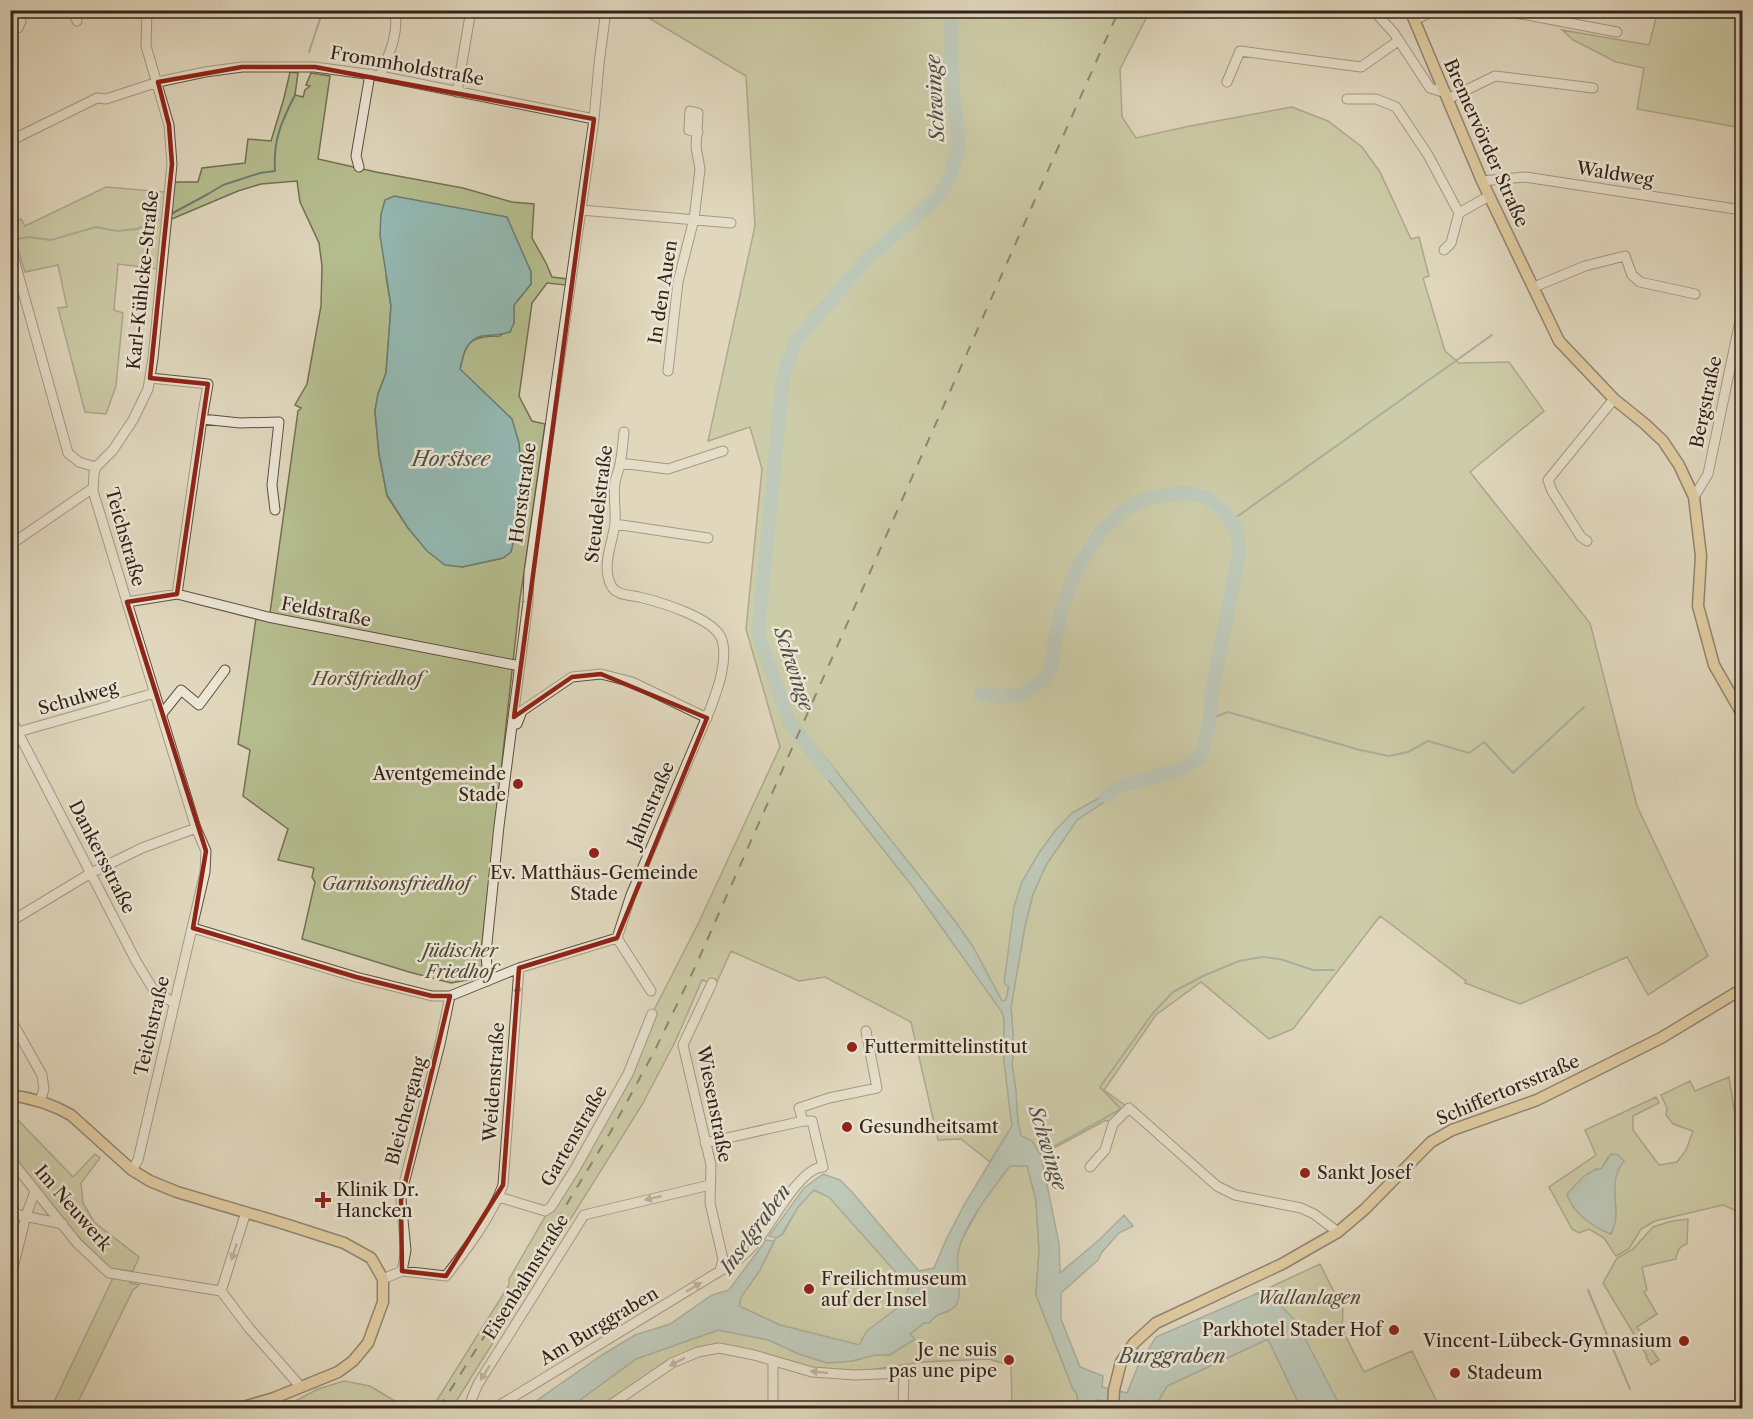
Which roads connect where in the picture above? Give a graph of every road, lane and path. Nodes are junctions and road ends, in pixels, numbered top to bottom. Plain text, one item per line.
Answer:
1 (72, 10) edge
2 (147, 10) edge
3 (395, 10) edge
4 (471, 10) edge
5 (606, 10) edge
6 (1373, 10) edge
7 (1436, 10) edge
8 (1500, 10) edge
9 (1412, 15) edge
10 (10, 20) edge
11 (76, 21) dead end
12 (10, 30) edge
13 (1617, 32) dead end
14 (1398, 41) junction
15 (375, 75) junction
16 (158, 82) junction
17 (1227, 82) dead end
18 (1593, 88) dead end
19 (457, 92) junction
20 (1447, 96) junction
21 (1347, 99) dead end
22 (594, 119) junction
23 (698, 132) dead end
24 (10, 141) edge
25 (359, 167) dead end
26 (1482, 182) junction
27 (1489, 196) junction
28 (581, 210) junction
29 (1743, 210) edge
30 (1459, 213) junction
31 (693, 219) junction
32 (731, 223) dead end
33 (10, 245) edge
34 (1444, 250) dead end
35 (1534, 287) junction
36 (1695, 294) dead end
37 (1743, 311) edge
38 (668, 371) dead end
39 (150, 378) junction
40 (1614, 399) junction
41 (202, 419) junction
42 (624, 432) dead end
43 (723, 451) dead end
44 (620, 463) junction
45 (96, 467) junction
46 (93, 488) junction
47 (1694, 497) junction
48 (275, 510) dead end
49 (615, 524) junction
50 (708, 538) dead end
51 (1587, 541) dead end
52 (10, 545) edge
53 (177, 594) junction
54 (127, 602) junction
55 (520, 666) junction
56 (225, 670) dead end
57 (719, 685) joint
58 (154, 693) junction
59 (1743, 714) edge
60 (161, 715) junction
61 (10, 717) edge
62 (706, 718) junction
63 (14, 734) edge
64 (511, 741) junction
65 (196, 828) junction
66 (91, 873) junction
67 (10, 922) edge
68 (193, 928) junction
69 (617, 938) junction
70 (519, 968) junction
71 (488, 981) junction
72 (1743, 982) edge
73 (712, 983) dead end
74 (1743, 989) edge
75 (651, 991) dead end
76 (1743, 994) edge
77 (450, 996) junction
78 (1726, 999) junction
79 (174, 1004) junction
80 (652, 1014) dead end
81 (10, 1018) edge
82 (866, 1031) dead end
83 (10, 1095) edge
84 (40, 1101) junction
85 (803, 1121) junction
86 (705, 1143) junction
87 (10, 1159) edge
88 (1089, 1167) dead end
89 (132, 1170) junction
90 (710, 1185) junction
91 (34, 1191) junction
92 (499, 1197) junction
93 (246, 1212) junction
94 (10, 1213) edge
95 (26, 1216) junction
96 (63, 1224) junction
97 (1338, 1232) junction
98 (402, 1271) junction
99 (720, 1271) junction
100 (383, 1279) junction
101 (10, 1280) edge
102 (221, 1291) junction
103 (773, 1360) junction
104 (300, 1386) junction
105 (274, 1398) junction
106 (1113, 1407) edge
107 (243, 1408) edge
108 (263, 1408) edge
109 (470, 1408) edge
110 (495, 1408) edge
111 (606, 1408) edge
112 (773, 1408) edge
113 (903, 1408) edge

1 - 11 street
2 - 16 street, Karl-Kühlcke-Straße
3 - 15 street
4 - 19 street
5 - 22 street, Horststraße
6 - 14 street
7 - 9 street
8 - 13 street
9 - 20 main road, Bremervörder Straße
10 - 12 street
14 - 17 street
14 - 20 street
15 - 16 street, Frommholdstraße
15 - 19 street, Frommholdstraße
15 - 25 street
16 - 24 street, Frommholdstraße
16 - 39 street, Karl-Kühlcke-Straße
18 - 20 street
19 - 22 street, Frommholdstraße
20 - 26 main road, Bremervörder Straße
21 - 30 street
22 - 28 street, Horststraße
23 - 31 street, In den Auen
26 - 27 main road, Bremervörder Straße
26 - 29 street, Waldweg
27 - 30 street
27 - 35 main road, Bremervörder Straße
28 - 31 street, In den Auen
28 - 55 street, Horststraße
30 - 34 street
31 - 32 street, In den Auen
31 - 38 street, In den Auen
33 - 45 street, Teichstraße
35 - 36 street
35 - 40 main road, Bremervörder Straße
37 - 47 street, Bergstraße
39 - 41 street
39 - 45 street, Karl-Kühlcke-Straße
40 - 47 main road, Bremervörder Straße
40 - 51 street
41 - 48 street
41 - 53 street
42 - 44 street, Steudelstraße
43 - 44 street
44 - 49 street, Steudelstraße
45 - 46 street, Teichstraße
46 - 52 street
46 - 54 street, Teichstraße
47 - 59 main road, Bremervörder Straße
49 - 50 street
49 - 57 street, Steudelstraße
53 - 54 street, Feldstraße
53 - 55 street, Feldstraße
54 - 58 street, Teichstraße
55 - 64 street, Horststraße
56 - 60 street
57 - 62 street, Jahnstraße
58 - 60 street, Teichstraße
58 - 63 street, Schulweg
60 - 65 street, Teichstraße
61 - 63 street, Dankersstraße
62 - 64 street
62 - 69 street, Jahnstraße
63 - 66 street, Dankersstraße
64 - 71 street, Horststraße
65 - 66 street
65 - 68 street, Teichstraße
66 - 67 street
66 - 79 street, Dankersstraße
68 - 77 street
68 - 79 street, Teichstraße
69 - 70 street
69 - 75 street
70 - 71 street
92 -> 70 street, Weidenstraße
71 - 77 street
72 - 78 main road
73 - 86 street, Wiesenstraße
74 - 78 main road, Schiffertorsstraße
76 - 78 main road, Schiffertorsstraße
77 - 98 street, Bleichergang
78 - 97 main road, Schiffertorsstraße
79 - 89 street, Teichstraße
80 - 92 street, Gartenstraße
81 - 84 street
82 - 85 street
83 - 84 main road
84 - 89 main road
85 - 86 street
85 - 99 street, Am Burggraben
86 - 90 street, Wiesenstraße
87 - 91 street, Im Neuwerk
88 - 97 street
89 - 93 main road
90 - 99 street, Wiesenstraße
90 -> 109 street, Eisenbahnstraße
91 - 95 street
91 - 96 street, Im Neuwerk
92 - 98 street
93 - 100 main road
93 -> 102 street
94 - 95 street
95 - 96 street
95 - 101 street
96 - 102 street, Im Neuwerk
97 - 106 main road, Schiffertorsstraße
98 - 100 street
110 -> 99 street, Am Burggraben
100 - 104 main road
102 - 104 street
103 -> 111 street
103 - 112 street
113 -> 103 street
104 - 105 main road
105 - 107 main road
105 - 108 main road

